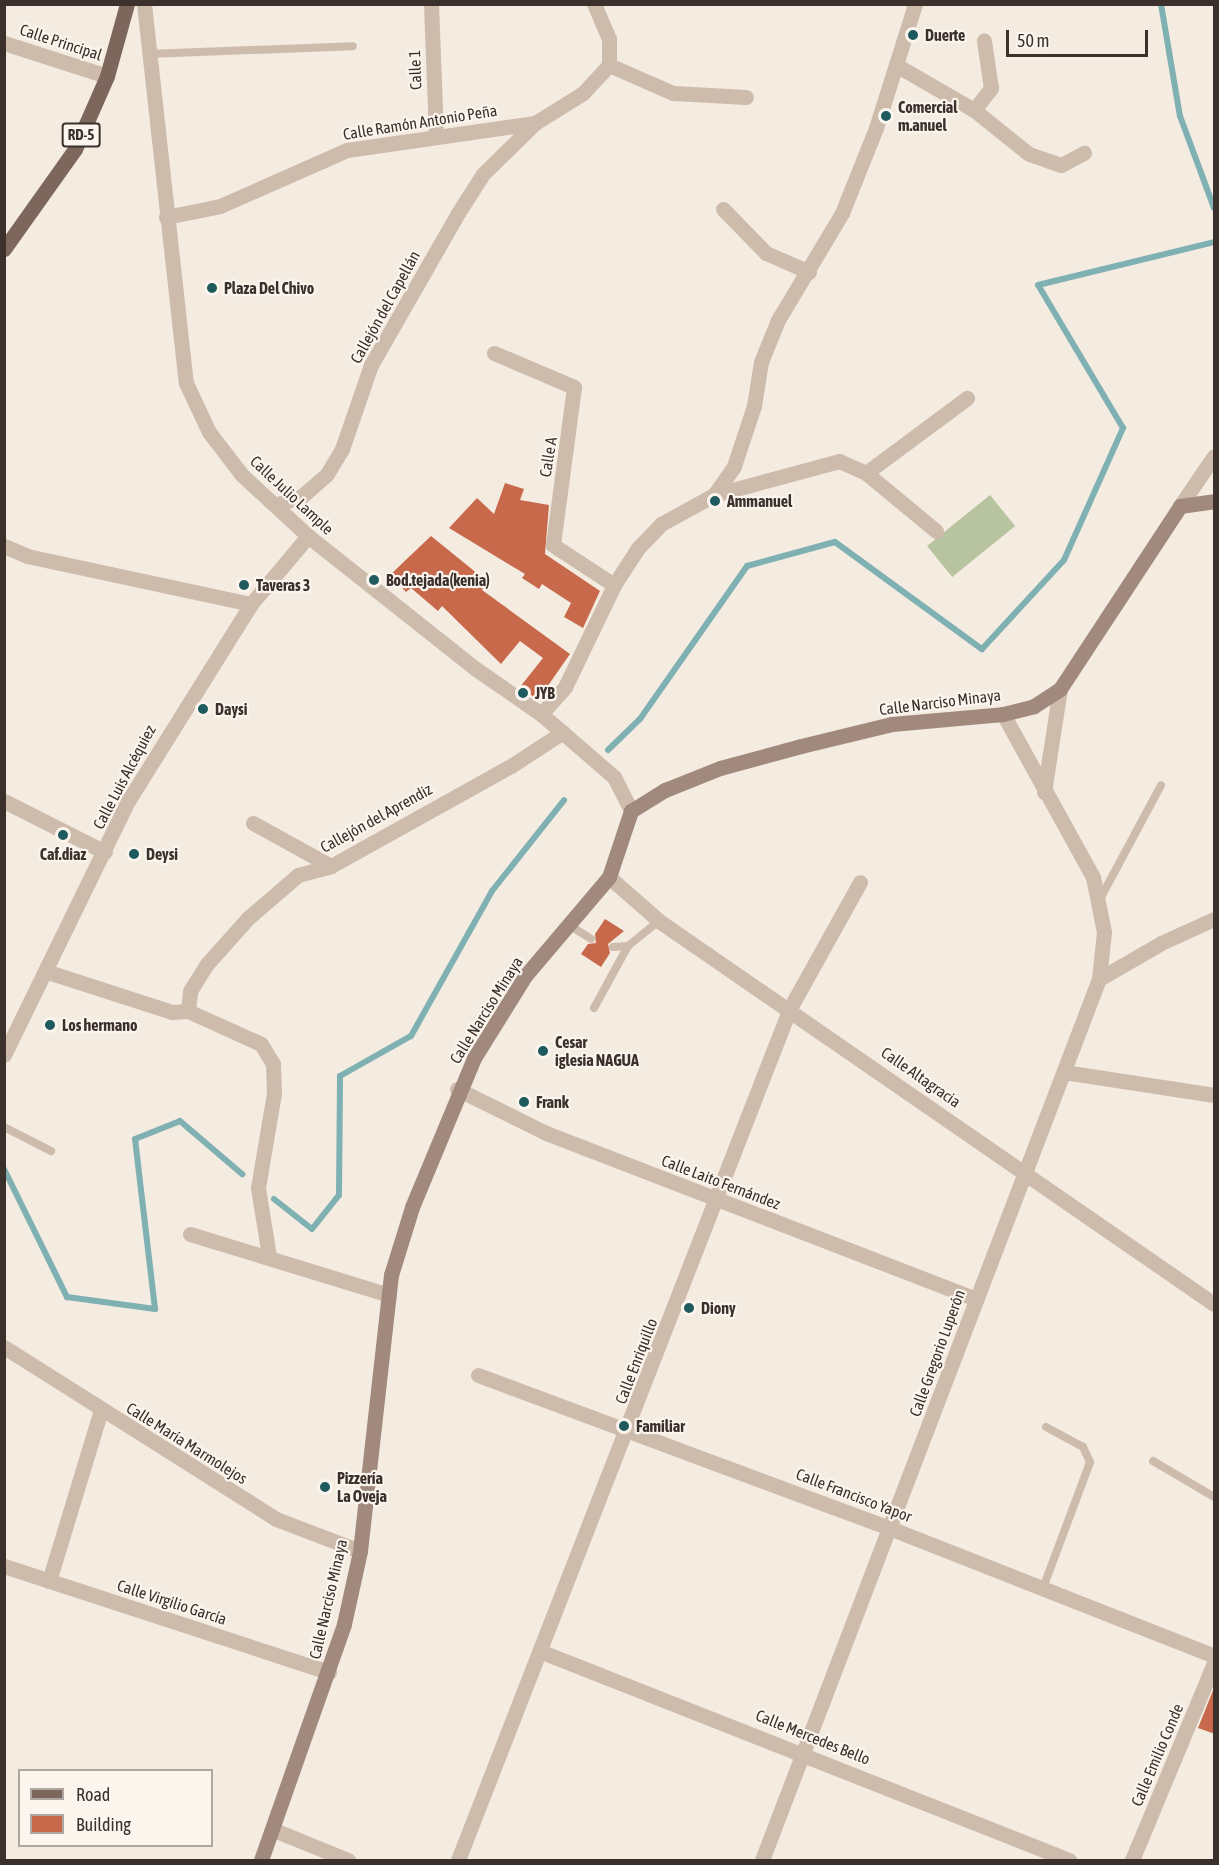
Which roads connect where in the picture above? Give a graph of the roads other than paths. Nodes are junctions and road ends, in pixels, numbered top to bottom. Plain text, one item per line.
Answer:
1 (127, 4) edge
2 (144, 4) edge
3 (431, 4) edge
4 (594, 4) edge
5 (915, 4) edge
6 (984, 41) dead end
7 (4, 43) edge
8 (353, 46) dead end
9 (148, 54) junction
10 (609, 65) junction
11 (896, 65) junction
12 (107, 76) junction
13 (746, 97) dead end
14 (974, 110) junction
15 (535, 123) junction
16 (435, 135) junction
17 (1084, 153) dead end
18 (723, 209) dead end
19 (166, 217) junction
20 (4, 249) edge
21 (809, 272) junction
22 (494, 353) dead end
23 (967, 398) dead end
24 (1215, 456) edge
25 (866, 473) junction
26 (714, 495) junction
27 (1215, 501) edge
28 (275, 505) junction
29 (1180, 506) junction
30 (936, 531) dead end
31 (309, 536) junction
32 (4, 546) edge
33 (614, 585) junction
34 (251, 604) junction
35 (1060, 689) junction
36 (542, 714) junction
37 (1003, 714) junction
38 (563, 732) junction
39 (1161, 785) dead end
40 (1044, 792) junction
41 (4, 801) edge
42 (631, 811) junction
43 (253, 823) dead end
44 (105, 852) junction
45 (331, 866) junction
46 (609, 877) junction
47 (860, 882) dead end
48 (1100, 899) junction
49 (1215, 919) edge
50 (659, 921) junction
51 (569, 925) junction
52 (591, 939) dead end
53 (628, 946) junction
54 (613, 948) dead end
55 (45, 971) junction
56 (1099, 979) junction
57 (594, 1008) dead end
58 (790, 1008) junction
59 (188, 1011) junction
60 (4, 1055) edge
61 (1064, 1072) junction
62 (458, 1089) junction
63 (1215, 1095) edge
64 (4, 1127) edge
65 (51, 1151) dead end
66 (1024, 1171) junction
67 (718, 1200) junction
68 (190, 1234) dead end
69 (268, 1256) junction
70 (389, 1295) junction
71 (976, 1299) junction
72 (1215, 1304) edge
73 (4, 1347) edge
74 (478, 1375) dead end
75 (101, 1410) junction
76 (1046, 1427) dead end
77 (628, 1428) junction
78 (1153, 1461) dead end
79 (1215, 1497) edge
80 (892, 1529) junction
81 (360, 1551) junction
82 (4, 1566) edge
83 (49, 1581) junction
84 (1043, 1588) junction
85 (542, 1652) junction
86 (1215, 1656) edge
87 (1215, 1663) edge
88 (329, 1672) junction
89 (806, 1753) junction
90 (274, 1830) junction
91 (261, 1860) edge
92 (348, 1860) edge
93 (459, 1860) edge
94 (762, 1860) edge
95 (1069, 1860) edge
96 (1132, 1860) edge

1 - 12 main road, RD-5
2 - 9 street, Calle Julio Lample
3 - 16 street, Calle 1
4 - 10 street
5 - 11 street
6 - 14 street
7 - 12 street, Calle Principal
8 - 9 lane
9 - 19 street, Calle Julio Lample
10 - 13 street
10 - 15 street, Calle Ramón Antonio Peña
11 - 14 street
11 - 21 street
12 - 20 main road, RD-5
14 - 17 street
15 - 16 street, Calle Ramón Antonio Peña
15 - 28 street, Callejón del Capellán
16 - 19 street, Calle Ramón Antonio Peña
18 - 21 street
19 - 28 street, Calle Julio Lample
21 - 26 street
22 - 33 street, Calle A
23 - 25 street
24 - 29 street
25 - 26 street
25 - 30 street
26 - 33 street
27 - 29 street
28 - 31 street, Calle Julio Lample
29 - 35 street, Calle Narciso Minaya
31 - 34 street, Calle Luis Alcéquiez
31 - 36 street, Calle Julio Lample
32 - 34 street
33 - 36 street
34 - 44 street, Calle Luis Alcéquiez
35 - 37 street, Calle Narciso Minaya
35 - 40 street
36 - 38 street, Calle Julio Lample
37 - 40 street, Calle Gregorio Luperón
37 - 42 street, Calle Narciso Minaya
38 - 42 street, Calle Julio Lample
38 - 45 street, Callejón del Aprendiz
39 - 48 lane
40 - 48 street, Calle Gregorio Luperón
41 - 44 street
42 - 46 street, Calle Narciso Minaya
43 - 45 street
44 - 55 street, Calle Luis Alcéquiez
45 - 59 street, Callejón del Aprendiz
46 - 50 street, Calle Altagracia
46 - 51 street, Calle Narciso Minaya
47 - 58 street, Calle Enriquillo
48 - 56 street, Calle Gregorio Luperón
49 - 56 street
50 - 53 lane
50 - 58 street, Calle Altagracia
51 - 52 lane
51 - 62 street, Calle Narciso Minaya
53 - 54 lane
53 - 57 lane
55 - 59 street
55 - 60 street, Calle Luis Alcéquiez
56 - 61 street, Calle Gregorio Luperón
58 - 66 street, Calle Altagracia
58 - 67 street, Calle Enriquillo
59 - 69 street
61 - 63 street
61 - 66 street, Calle Gregorio Luperón
62 - 67 street, Calle Laito Fernández
62 - 70 street, Calle Narciso Minaya
64 - 65 lane
66 - 71 street, Calle Gregorio Luperón
66 - 72 street, Calle Altagracia
67 - 71 street, Calle Laito Fernández
67 - 77 street, Calle Enriquillo
68 - 69 street
69 - 70 street
70 - 81 street, Calle Narciso Minaya
71 - 80 street, Calle Gregorio Luperón
73 - 75 street, Calle María Marmolejos
74 - 77 street, Calle Francisco Yapor
75 - 81 street, Calle María Marmolejos
75 - 83 street
76 - 84 lane
77 - 80 street, Calle Francisco Yapor
77 - 85 street, Calle Enriquillo
78 - 79 lane
80 - 84 street, Calle Francisco Yapor
80 - 89 street, Calle Gregorio Luperón
81 - 88 street, Calle Narciso Minaya
82 - 83 street, Calle Virgilio García
83 - 88 street, Calle Virgilio García
84 - 86 street, Calle Francisco Yapor
85 - 89 street, Calle Mercedes Bello
85 - 93 street, Calle Enriquillo
87 - 96 street, Calle Emilio Conde
88 - 90 street, Calle Narciso Minaya
89 - 94 street, Calle Gregorio Luperón
89 - 95 street, Calle Mercedes Bello
90 - 91 street, Calle Narciso Minaya
90 - 92 street

